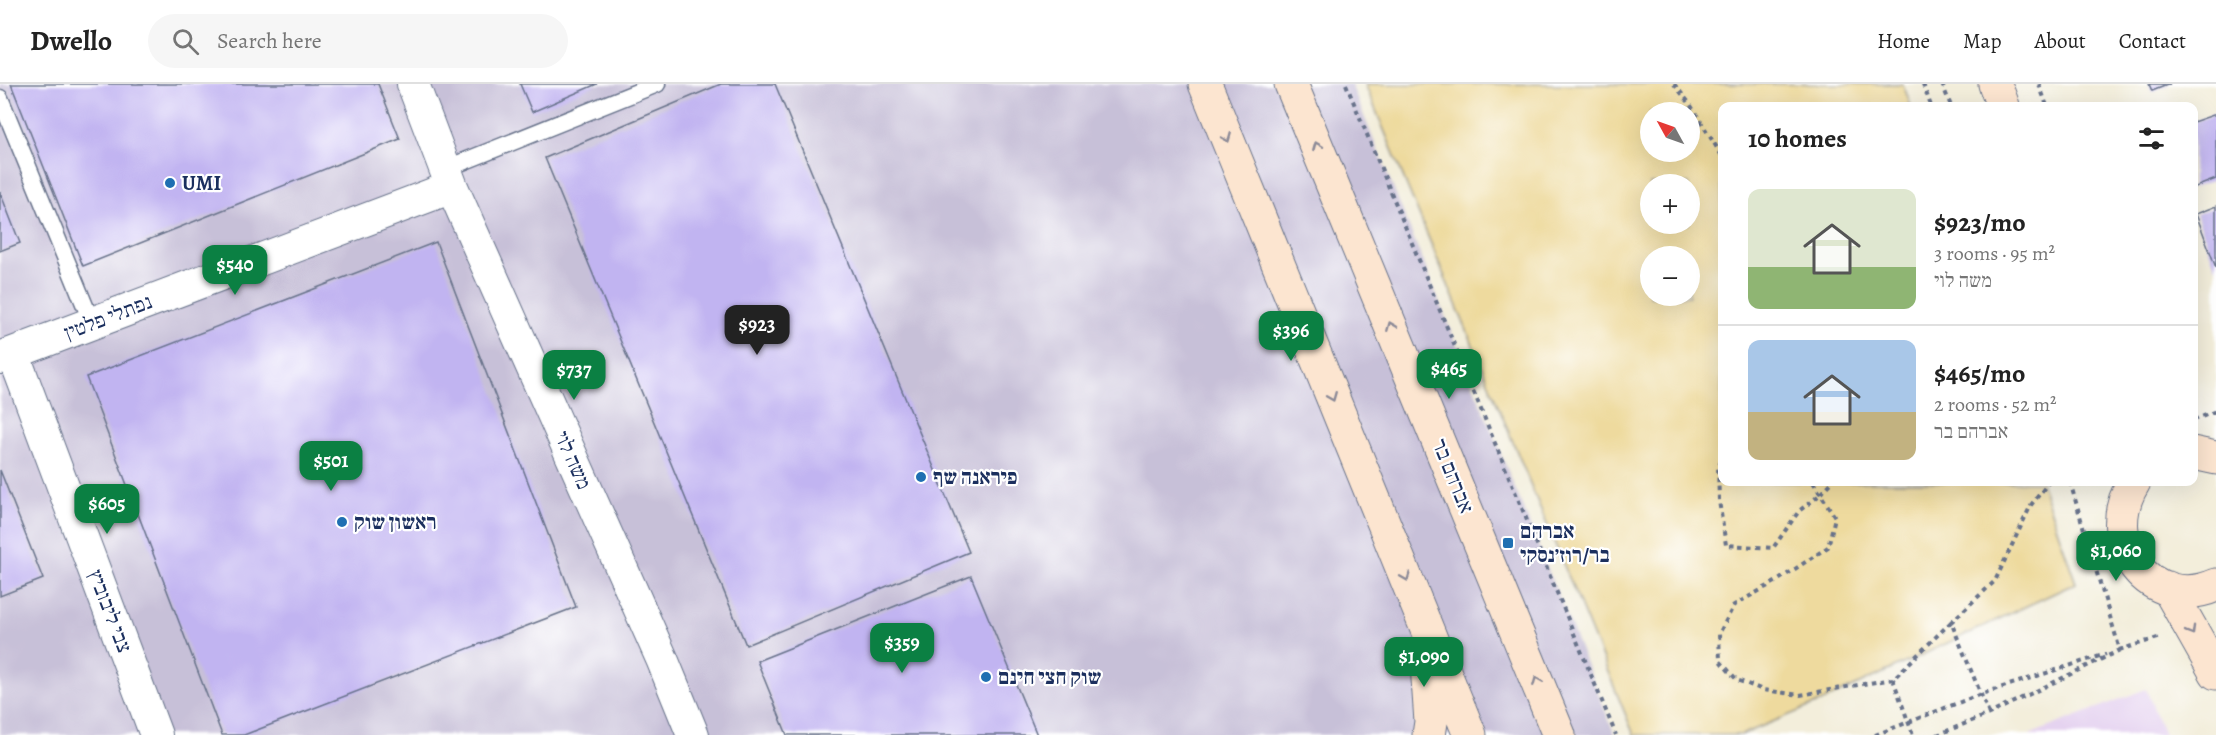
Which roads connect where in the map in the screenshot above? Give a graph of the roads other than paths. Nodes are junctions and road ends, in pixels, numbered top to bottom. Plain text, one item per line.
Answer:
1 (412, 84) edge
2 (657, 84) edge
3 (1205, 84) edge
4 (1291, 84) edge
5 (1995, 84) edge
6 (0, 98) edge
7 (2002, 102) edge
8 (449, 178) junction
9 (92, 323) junction
10 (6, 356) edge
11 (2198, 454) edge
12 (2216, 458) edge
13 (2131, 486) edge
14 (2216, 585) edge
15 (2168, 588) junction
16 (1424, 622) junction
17 (2216, 673) edge
18 (156, 735) edge
19 (693, 735) edge
20 (1429, 735) edge
21 (1470, 735) edge
22 (1559, 735) edge

1 - 8 street, משה לוי
2 - 8 lane
3 -> 16 street
22 -> 4 street, אברהם בר
5 - 7 street
6 - 9 lane
8 - 9 street, נפתלי פלטין
8 - 19 street, משה לוי
9 - 10 street, נפתלי פלטין
10 - 18 street, צבי ליבוביץ
11 - 12 street
13 - 15 street
14 - 15 street
15 -> 17 street
16 - 20 street
16 - 21 street

